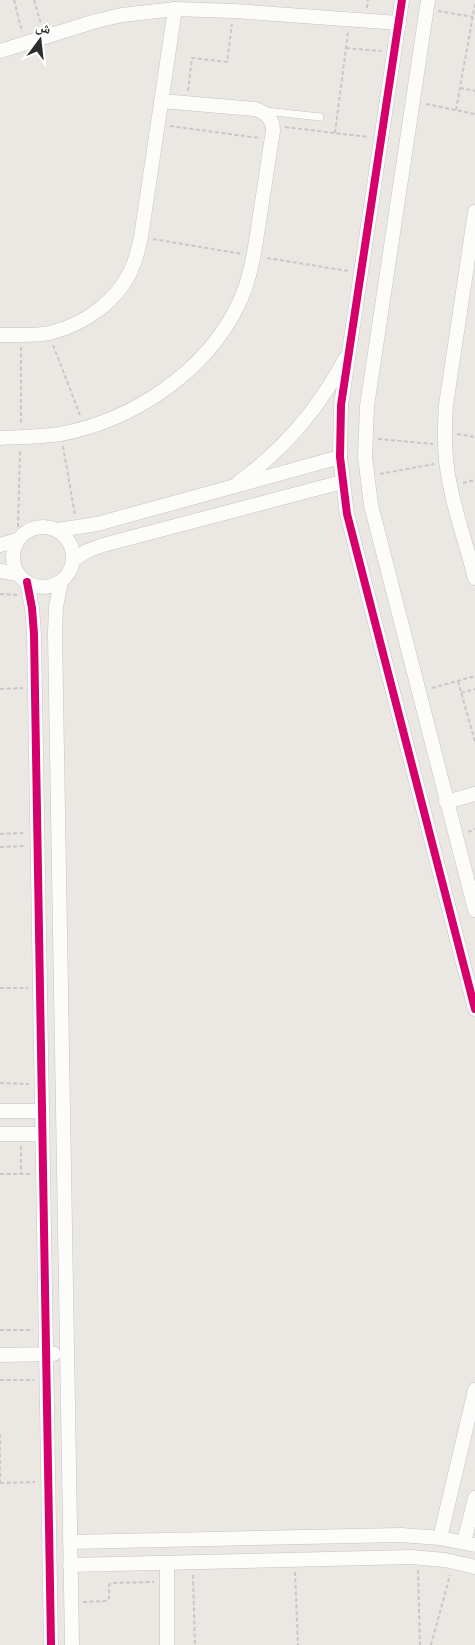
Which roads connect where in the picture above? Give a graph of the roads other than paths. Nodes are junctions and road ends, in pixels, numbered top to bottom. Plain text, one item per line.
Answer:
1 (402, 0) edge
2 (428, 4) edge
3 (175, 9) junction
4 (399, 23) junction
5 (0, 50) edge
6 (161, 101) junction
7 (260, 110) junction
8 (320, 117) dead end
9 (475, 212) edge
10 (0, 335) edge
11 (350, 350) junction
12 (0, 438) edge
13 (340, 457) junction
14 (342, 482) junction
15 (231, 487) junction
16 (58, 530) junction
17 (18, 540) junction
18 (0, 545) edge
19 (74, 560) junction
20 (0, 572) edge
21 (475, 578) edge
22 (61, 582) junction
23 (25, 584) junction
24 (475, 794) edge
25 (446, 802) junction
26 (475, 910) edge
27 (475, 1009) edge
28 (0, 1111) edge
29 (42, 1111) junction
30 (0, 1134) edge
31 (42, 1134) junction
32 (46, 1354) junction
33 (67, 1354) junction
34 (0, 1355) edge
35 (475, 1390) edge
36 (475, 1498) edge
37 (440, 1538) junction
38 (70, 1542) junction
39 (470, 1544) edge
40 (167, 1563) junction
41 (70, 1565) junction
42 (475, 1567) edge
43 (51, 1645) edge
44 (72, 1645) edge
45 (168, 1645) edge

1 - 4 street
2 - 25 street
3 - 4 street
3 - 5 street
3 - 6 street
4 - 11 street
6 - 7 street
6 - 10 street
7 - 8 lane
7 - 12 street
9 - 21 street
11 - 13 street
11 - 15 street
13 - 14 street
13 - 15 street
14 - 19 street
14 - 27 street
15 - 16 street
16 - 17 street
16 - 19 street
17 - 18 street
17 - 23 street
19 - 22 street
20 - 23 street
22 - 23 street
22 - 33 street
23 - 29 street
24 - 25 street
25 - 26 street
28 - 29 street
29 - 31 street
30 - 31 street
31 - 32 street
32 - 33 street
32 - 34 street
32 - 43 street
33 - 38 street
35 - 37 street
36 - 39 street
37 - 38 street
37 - 39 street
38 - 41 street
40 - 41 street
40 - 42 street
40 - 45 street
41 - 44 street

